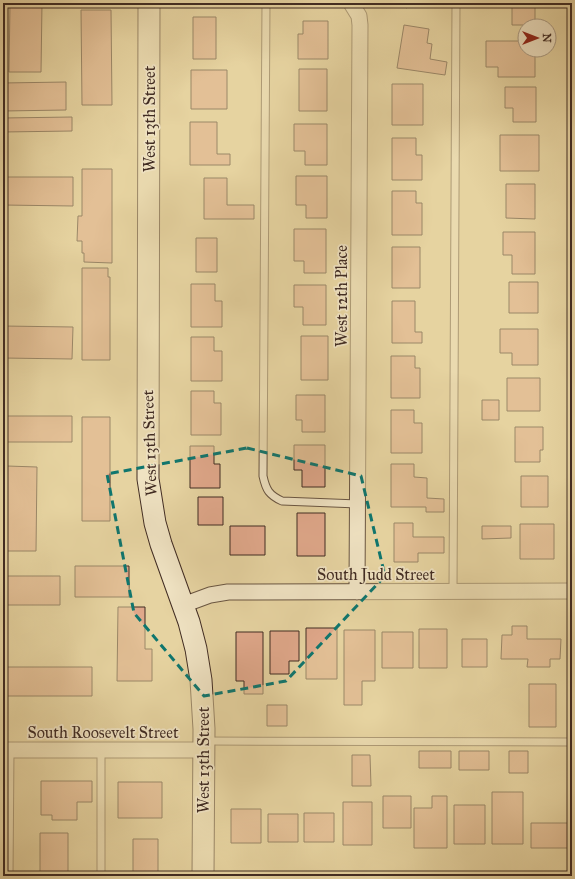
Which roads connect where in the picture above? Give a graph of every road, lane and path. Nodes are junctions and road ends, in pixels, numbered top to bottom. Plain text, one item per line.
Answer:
1 (149, 3) edge
2 (266, 3) edge
3 (352, 3) edge
4 (456, 3) edge
5 (358, 504) junction
6 (572, 591) edge
7 (357, 592) junction
8 (453, 592) junction
9 (183, 605) junction
10 (572, 742) edge
11 (204, 745) junction
12 (4, 750) edge
13 (101, 750) junction
14 (5, 876) edge
15 (101, 876) edge
16 (203, 876) edge

1 - 9 street, West 13th Street
2 - 5 lane
3 - 5 street, West 12th Place
4 - 8 lane
5 - 7 street, West 12th Place
6 - 8 street, South Judd Street
7 - 8 street, South Judd Street
7 - 9 street, South Judd Street
9 - 11 street, West 13th Street
10 - 11 lane
11 - 13 street, South Roosevelt Street
11 - 16 street, West 13th Street
12 - 13 street, South Roosevelt Street
12 - 14 street
13 - 15 lane

